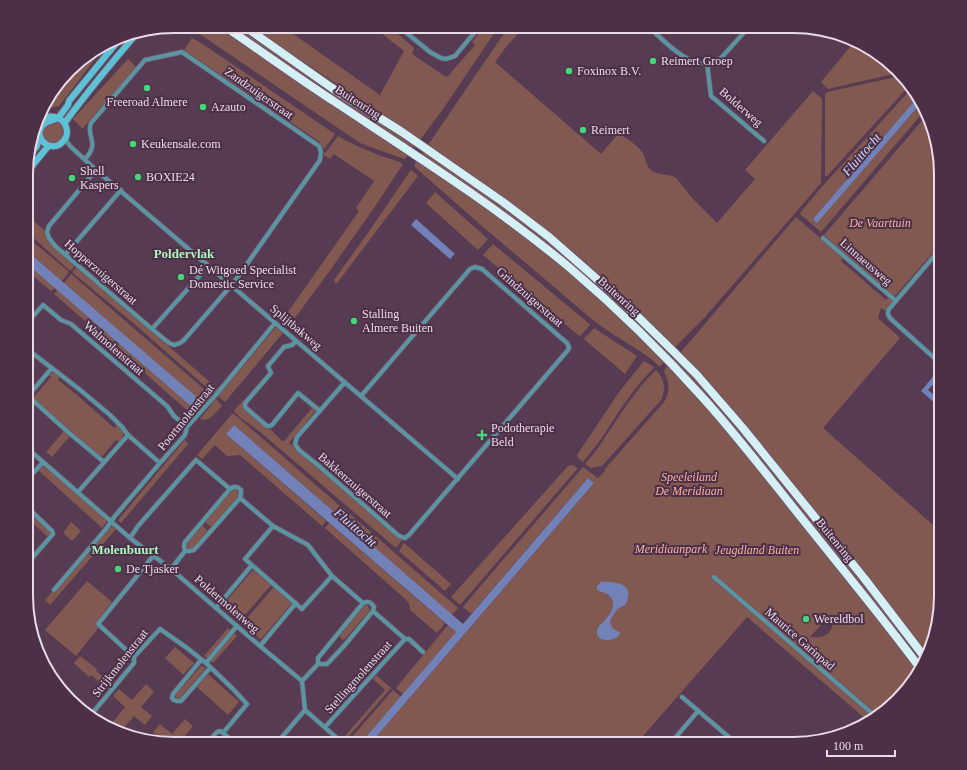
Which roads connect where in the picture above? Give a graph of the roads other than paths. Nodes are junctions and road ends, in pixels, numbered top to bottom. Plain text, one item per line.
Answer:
1 (234, 33) edge
2 (254, 33) edge
3 (407, 33) edge
4 (474, 33) edge
5 (655, 33) edge
6 (744, 33) edge
7 (132, 39) edge
8 (113, 48) edge
9 (707, 63) junction
10 (57, 118) junction
11 (43, 123) edge
12 (65, 124) junction
13 (40, 129) edge
14 (64, 141) junction
15 (764, 141) dead end
16 (49, 146) junction
17 (85, 159) junction
18 (33, 165) edge
19 (96, 170) junction
20 (121, 190) junction
21 (823, 238) dead end
22 (65, 255) junction
23 (934, 256) edge
24 (206, 263) junction
25 (232, 286) junction
26 (896, 301) junction
27 (33, 317) edge
28 (275, 323) junction
29 (152, 329) junction
30 (296, 341) junction
31 (33, 353) edge
32 (934, 358) edge
33 (52, 368) junction
34 (345, 382) junction
35 (33, 391) edge
36 (361, 396) junction
37 (33, 401) edge
38 (320, 411) junction
39 (187, 427) junction
40 (128, 435) junction
41 (33, 453) edge
42 (43, 462) junction
43 (104, 462) junction
44 (160, 463) junction
45 (33, 473) edge
46 (458, 479) junction
47 (230, 489) junction
48 (78, 492) junction
49 (240, 498) junction
50 (33, 513) edge
51 (111, 522) junction
52 (273, 526) junction
53 (130, 538) junction
54 (185, 551) junction
55 (154, 555) junction
56 (33, 557) edge
57 (252, 565) junction
58 (171, 569) junction
59 (332, 576) junction
60 (714, 577) dead end
61 (54, 590) dead end
62 (296, 603) junction
63 (363, 603) junction
64 (216, 608) junction
65 (373, 611) junction
66 (237, 626) junction
67 (405, 639) junction
68 (260, 646) junction
69 (423, 652) dead end
70 (921, 653) edge
71 (134, 657) junction
72 (201, 660) junction
73 (206, 663) junction
74 (318, 664) junction
75 (917, 664) edge
76 (210, 668) junction
77 (302, 681) junction
78 (682, 697) dead end
79 (305, 710) junction
80 (698, 711) junction
81 (94, 712) edge
82 (871, 713) edge
83 (325, 728) junction
84 (223, 733) junction
85 (212, 737) edge
86 (228, 737) edge
87 (282, 737) edge
88 (336, 737) edge
89 (676, 737) edge
90 (730, 737) edge

1 - 75 highway, Buitenring
2 - 70 highway, Buitenring
3 - 4 street
5 - 9 street
6 - 9 street
7 - 12 main road
8 - 10 main road
9 - 15 street, Bolderweg
10 - 11 main road
10 - 12 main road
12 - 14 main road
13 - 16 main road
14 - 16 main road
14 - 17 street, Splijtbakweg
16 - 18 main road
17 - 19 street, Splijtbakweg
17 - 25 street, Zandzuigerstraat
19 - 20 street, Splijtbakweg
19 - 22 street, Hopperzuigerstraat
20 - 22 street
20 - 24 street, Splijtbakweg
21 - 26 street, Linnaeusweg
22 - 29 street, Hopperzuigerstraat
23 - 26 street, Linnaeusweg
24 - 25 street, Splijtbakweg
24 - 29 street
25 - 28 street, Splijtbakweg
25 - 29 street, Hopperzuigerstraat
26 - 32 street, Linnaeusweg
27 - 39 street, Walmolenstraat
28 - 30 street, Splijtbakweg
28 - 39 street, Poortmolenstraat
30 - 34 street, Splijtbakweg
30 - 38 street
31 - 33 street
33 - 35 street
33 - 40 street
34 - 36 street, Splijtbakweg
34 - 38 street, Bakkenzuigerstraat
36 - 46 street, Splijtbakweg
36 - 46 street, Grindzuigerstraat
37 - 43 street
38 - 46 street, Bakkenzuigerstraat
39 - 44 street, Poortmolenstraat
40 - 43 street
40 - 44 street
41 - 42 street, Poldermolenweg
42 - 45 street
42 - 48 street, Poldermolenweg
43 - 48 street
44 - 51 street, Poortmolenstraat
47 - 49 street, Stellingmolenstraat
47 - 53 street, Stellingmolenstraat
47 - 54 street
48 - 51 street, Poldermolenweg
49 - 52 street, Stellingmolenstraat
49 - 54 street
50 - 56 street
51 - 53 street, Poldermolenweg
51 - 61 street, Poortmolenstraat
52 - 57 street
52 - 59 street, Stellingmolenstraat
53 - 55 street, Poldermolenweg
54 - 58 street
55 - 58 street, Poldermolenweg
55 - 71 street
57 - 62 street
57 - 64 street
58 - 64 street, Poldermolenweg
59 - 62 street
59 - 63 street, Stellingmolenstraat
60 - 82 street, Maurice Garinpad
62 - 68 street
63 - 65 street, Stellingmolenstraat
63 - 74 street
64 - 66 street, Poldermolenweg
65 - 67 street, Stellingmolenstraat
65 - 74 street
66 - 68 street, Poldermolenweg
66 - 73 street
67 - 69 street, Stellingmolenstraat
67 - 83 street, Stellingmolenstraat
68 - 77 street, Poldermolenweg
71 - 72 street, Strijkmolenstraat
71 - 81 street, Strijkmolenstraat
72 - 73 street, Strijkmolenstraat
72 - 76 street
73 - 76 street
74 - 77 street
76 - 84 street
77 - 79 street
78 - 80 street
79 - 83 street
79 - 87 street
80 - 89 street
80 - 90 street
83 - 88 street
84 - 85 street
84 - 86 street

